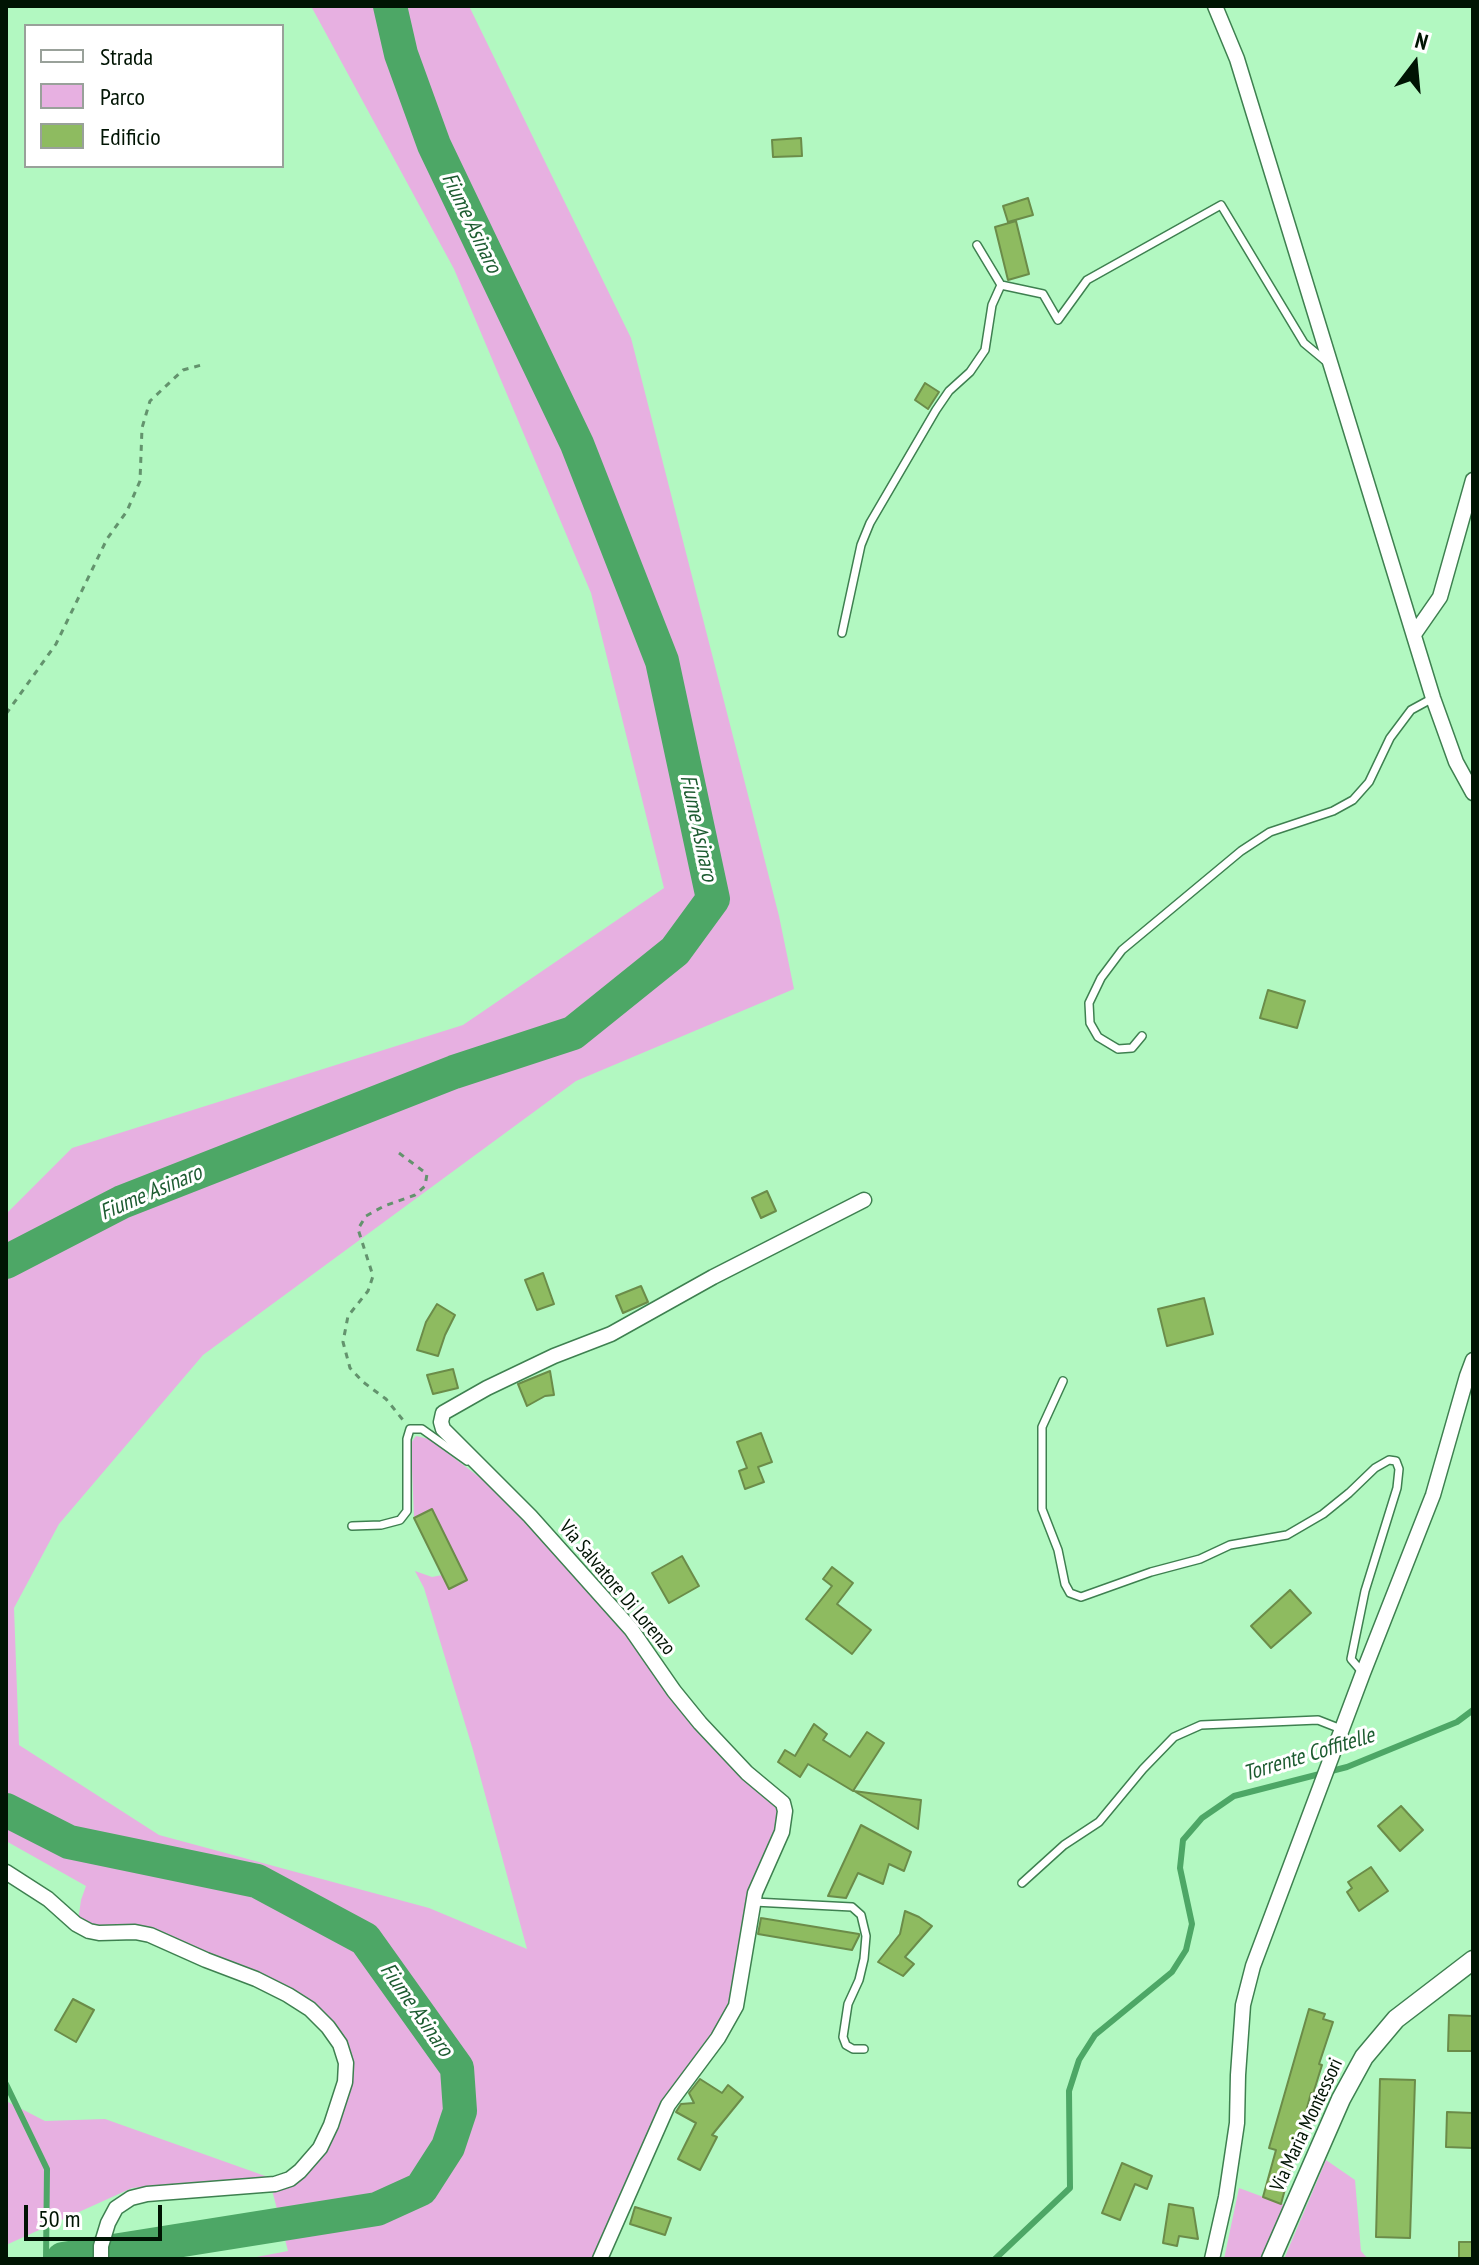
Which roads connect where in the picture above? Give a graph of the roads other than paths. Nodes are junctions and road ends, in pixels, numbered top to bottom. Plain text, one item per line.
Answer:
1 (1215, 6) edge
2 (977, 245) dead end
3 (1001, 285) junction
4 (1333, 367) junction
5 (1473, 480) edge
6 (842, 633) dead end
7 (1415, 633) junction
8 (1433, 698) junction
9 (1469, 778) edge
10 (1473, 793) edge
11 (1142, 1036) dead end
12 (864, 1200) dead end
13 (1473, 1360) edge
14 (1063, 1381) dead end
15 (489, 1476) junction
16 (352, 1526) dead end
17 (1363, 1673) junction
18 (1341, 1729) junction
19 (6, 1872) edge
20 (1022, 1883) dead end
21 (754, 1902) junction
22 (1473, 1960) edge
23 (864, 2049) dead end
24 (101, 2259) edge
25 (600, 2259) edge
26 (1212, 2259) edge
27 (1271, 2259) edge

1 - 4 street
2 - 3 lane
3 - 4 lane
3 - 6 lane
4 - 7 street
5 - 7 street
7 - 8 street
8 - 9 street
8 - 11 lane
9 - 10 street
12 - 15 street, Via Salvatore Di Lorenzo
13 - 17 street
14 - 17 lane
15 - 16 lane
15 - 21 street, Via Salvatore Di Lorenzo
17 - 18 street
18 - 20 lane
18 - 26 street
19 - 24 street
21 - 23 lane
21 - 25 street, Via Salvatore Di Lorenzo
22 - 27 street, Via Maria Montessori

